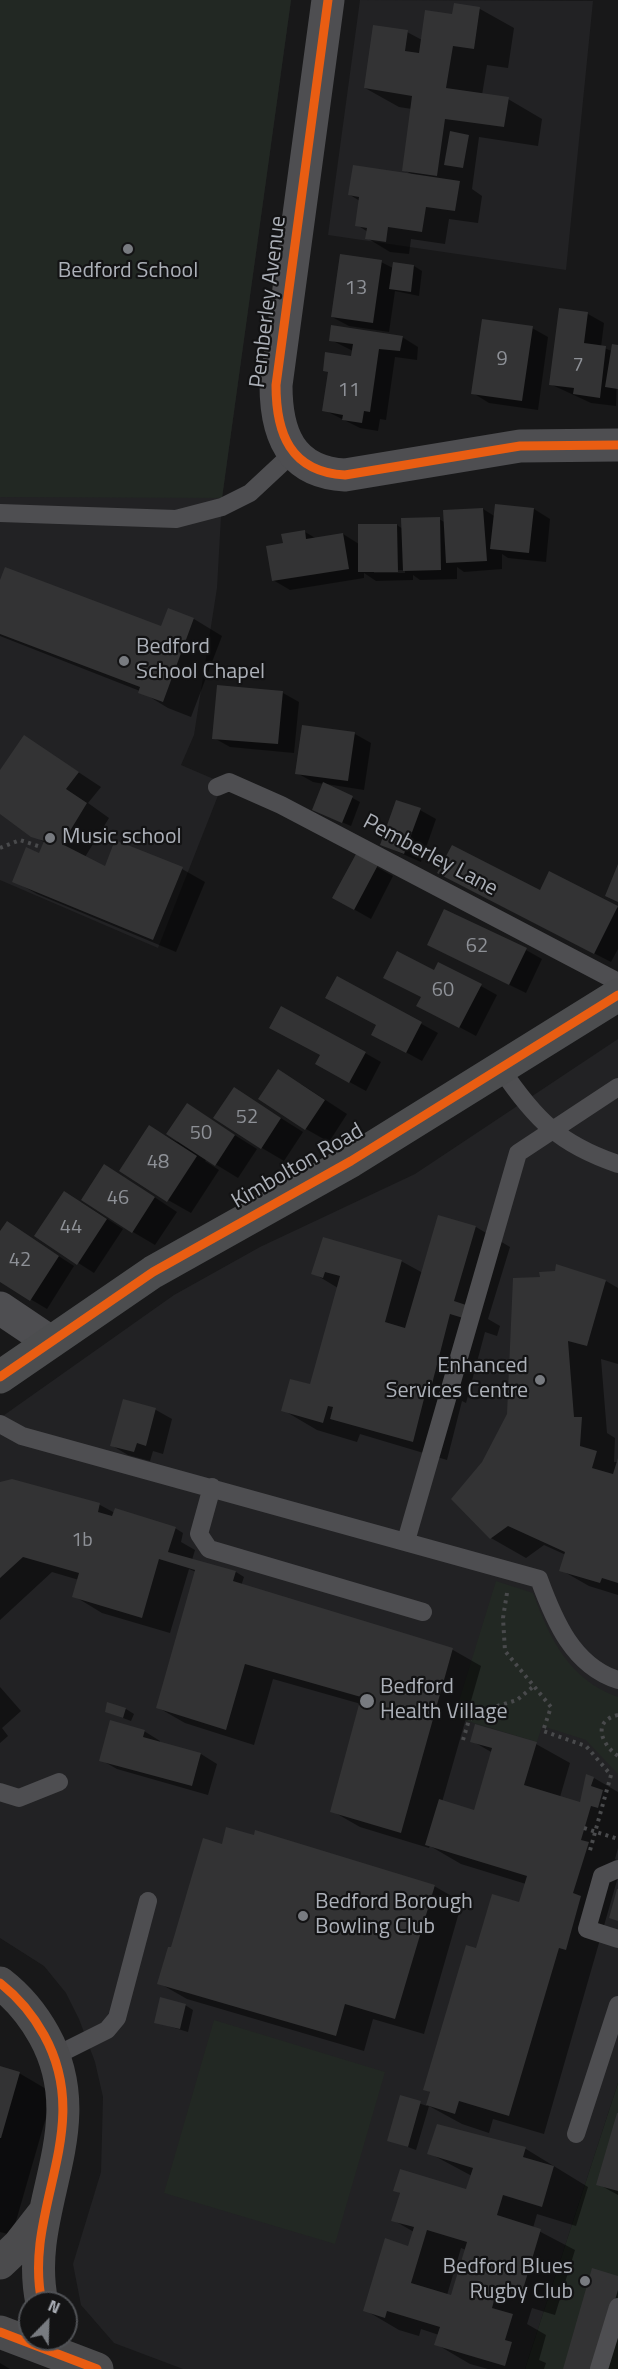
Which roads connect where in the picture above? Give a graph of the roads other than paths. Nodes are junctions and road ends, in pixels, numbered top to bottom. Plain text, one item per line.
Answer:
1 (328, 0) edge
2 (618, 445) edge
3 (294, 452) junction
4 (0, 513) edge
5 (217, 787) dead end
6 (618, 982) edge
7 (618, 995) edge
8 (501, 1069) junction
9 (618, 1087) edge
10 (552, 1131) junction
11 (618, 1164) edge
12 (0, 1308) edge
13 (49, 1341) junction
14 (0, 1377) edge
15 (0, 1424) edge
16 (212, 1487) junction
17 (406, 1542) junction
18 (423, 1612) dead end
19 (618, 1680) edge
20 (59, 1782) dead end
21 (0, 1792) edge
22 (618, 1869) edge
23 (148, 1901) dead end
24 (618, 1939) edge
25 (0, 1983) edge
26 (618, 2005) edge
27 (55, 2056) junction
28 (576, 2134) dead end
29 (44, 2213) junction
30 (0, 2263) edge
31 (41, 2291) edge
32 (618, 2307) edge
33 (0, 2332) edge
34 (78, 2351) edge
35 (96, 2369) edge
36 (599, 2369) edge

1 - 3 street, Pemberley Avenue
2 - 3 street, Pemberley Avenue
3 - 4 lane
5 - 6 lane, Pemberley Lane
7 - 8 main road, Kimbolton Road
8 - 10 lane
8 - 13 main road, Kimbolton Road
9 - 10 lane
10 - 11 lane
10 - 17 lane
12 - 13 street
13 - 14 main road, Kimbolton Road
15 - 16 lane
16 - 17 lane
16 - 18 lane
17 - 19 lane
20 - 21 lane
22 - 24 lane
23 - 27 lane
25 - 27 main road
26 - 28 lane
27 - 29 main road
29 - 30 main road
29 - 31 main road
32 - 36 lane
33 - 35 main road
34 - 35 main road

